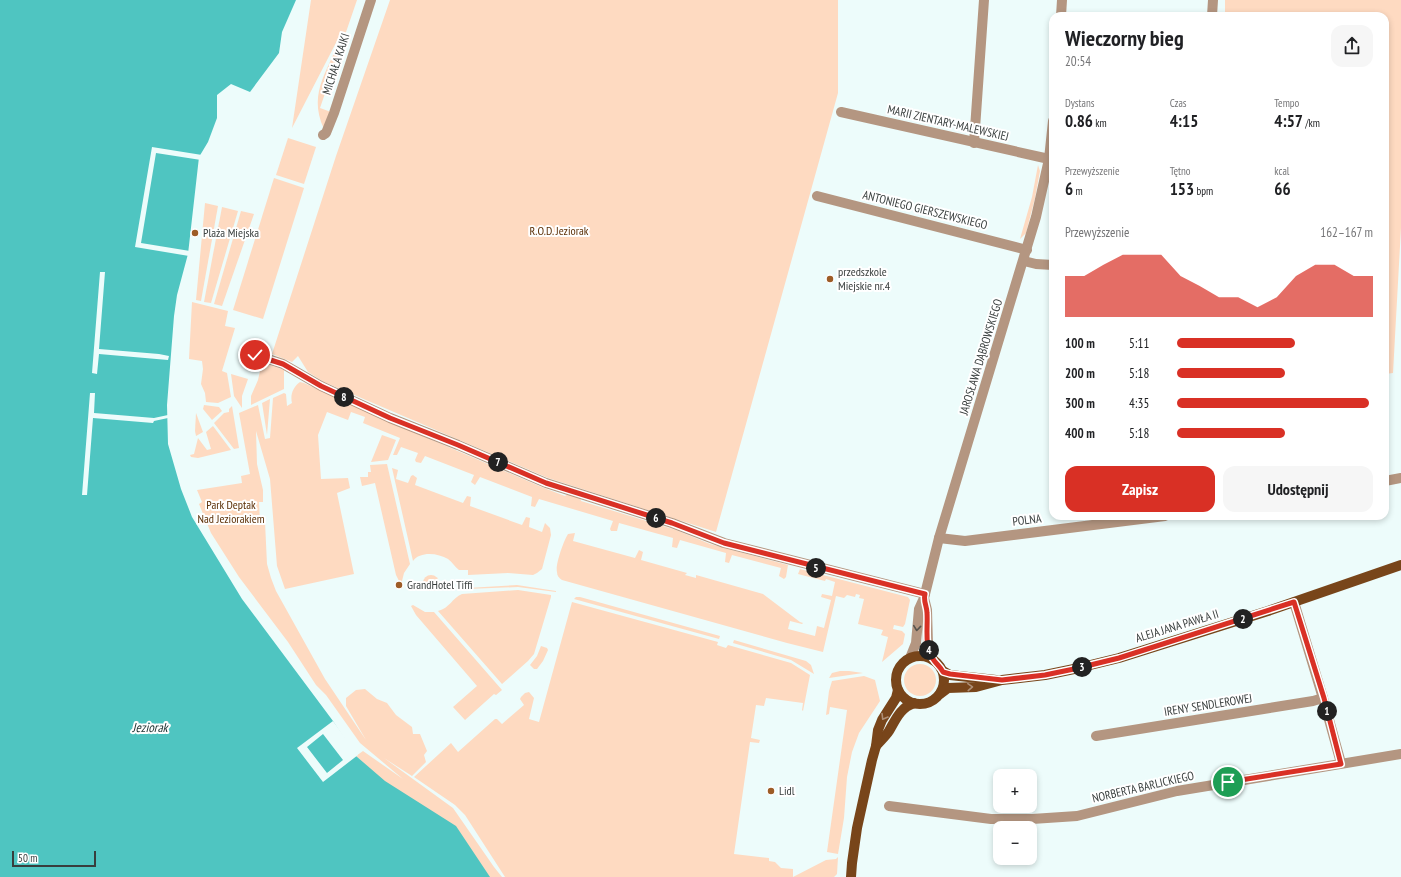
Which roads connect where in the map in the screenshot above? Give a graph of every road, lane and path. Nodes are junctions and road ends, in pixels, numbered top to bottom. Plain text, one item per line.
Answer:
1 (371, 0) edge
2 (984, 0) edge
3 (1062, 0) edge
4 (1212, 0) edge
5 (1061, 12) edge
6 (1212, 12) edge
7 (841, 112) dead end
8 (323, 135) dead end
9 (974, 143) junction
10 (1049, 159) joint
11 (817, 196) dead end
12 (1027, 250) junction
13 (1024, 261) junction
14 (1049, 265) edge
15 (244, 351) dead end
16 (1401, 478) edge
17 (1389, 480) edge
18 (1133, 520) edge
19 (939, 538) junction
20 (1401, 565) edge
21 (924, 596) junction
22 (1294, 602) junction
23 (910, 658) junction
24 (933, 660) junction
25 (943, 672) junction
26 (1002, 680) junction
27 (898, 690) junction
28 (940, 694) junction
29 (1324, 698) junction
30 (914, 703) junction
31 (1096, 736) dead end
32 (876, 746) junction
33 (1401, 754) edge
34 (1341, 764) junction
35 (889, 806) dead end
36 (851, 877) edge

1 - 8 street, MICHAŁA KAJKI
2 - 9 street
3 - 5 street
4 - 6 street
7 - 9 street, MARII ZIENTARY-MALEWSKIEJ
9 - 10 street, MARII ZIENTARY-MALEWSKIEJ
10 - 12 street, JAROSŁAWA DĄBROWSKIEGO
11 - 12 street, ANTONIEGO GIERSZEWSKIEGO
12 - 13 street, JAROSŁAWA DĄBROWSKIEGO
13 - 14 street
13 - 19 street, JAROSŁAWA DĄBROWSKIEGO
15 - 21 street
16 - 17 street
18 - 19 street, POLNA
19 - 21 street, JAROSŁAWA DĄBROWSKIEGO
20 - 22 main road, ALEJA JANA PAWŁA II
21 -> 23 street, JAROSŁAWA DĄBROWSKIEGO
21 - 24 street, JAROSŁAWA DĄBROWSKIEGO
22 - 26 main road, ALEJA JANA PAWŁA II
22 - 29 street
23 - 24 main road
23 - 27 main road
24 - 25 main road
25 - 26 main road, ALEJA JANA PAWŁA II
25 - 28 main road
28 -> 26 main road, ALEJA JANA PAWŁA II
27 - 30 main road
27 -> 32 main road
28 - 30 main road
29 - 31 street, IRENY SENDLEROWEJ
29 - 34 street
30 - 32 main road
32 - 36 main road
33 - 34 street, NORBERTA BARLICKIEGO
34 - 35 street, NORBERTA BARLICKIEGO

